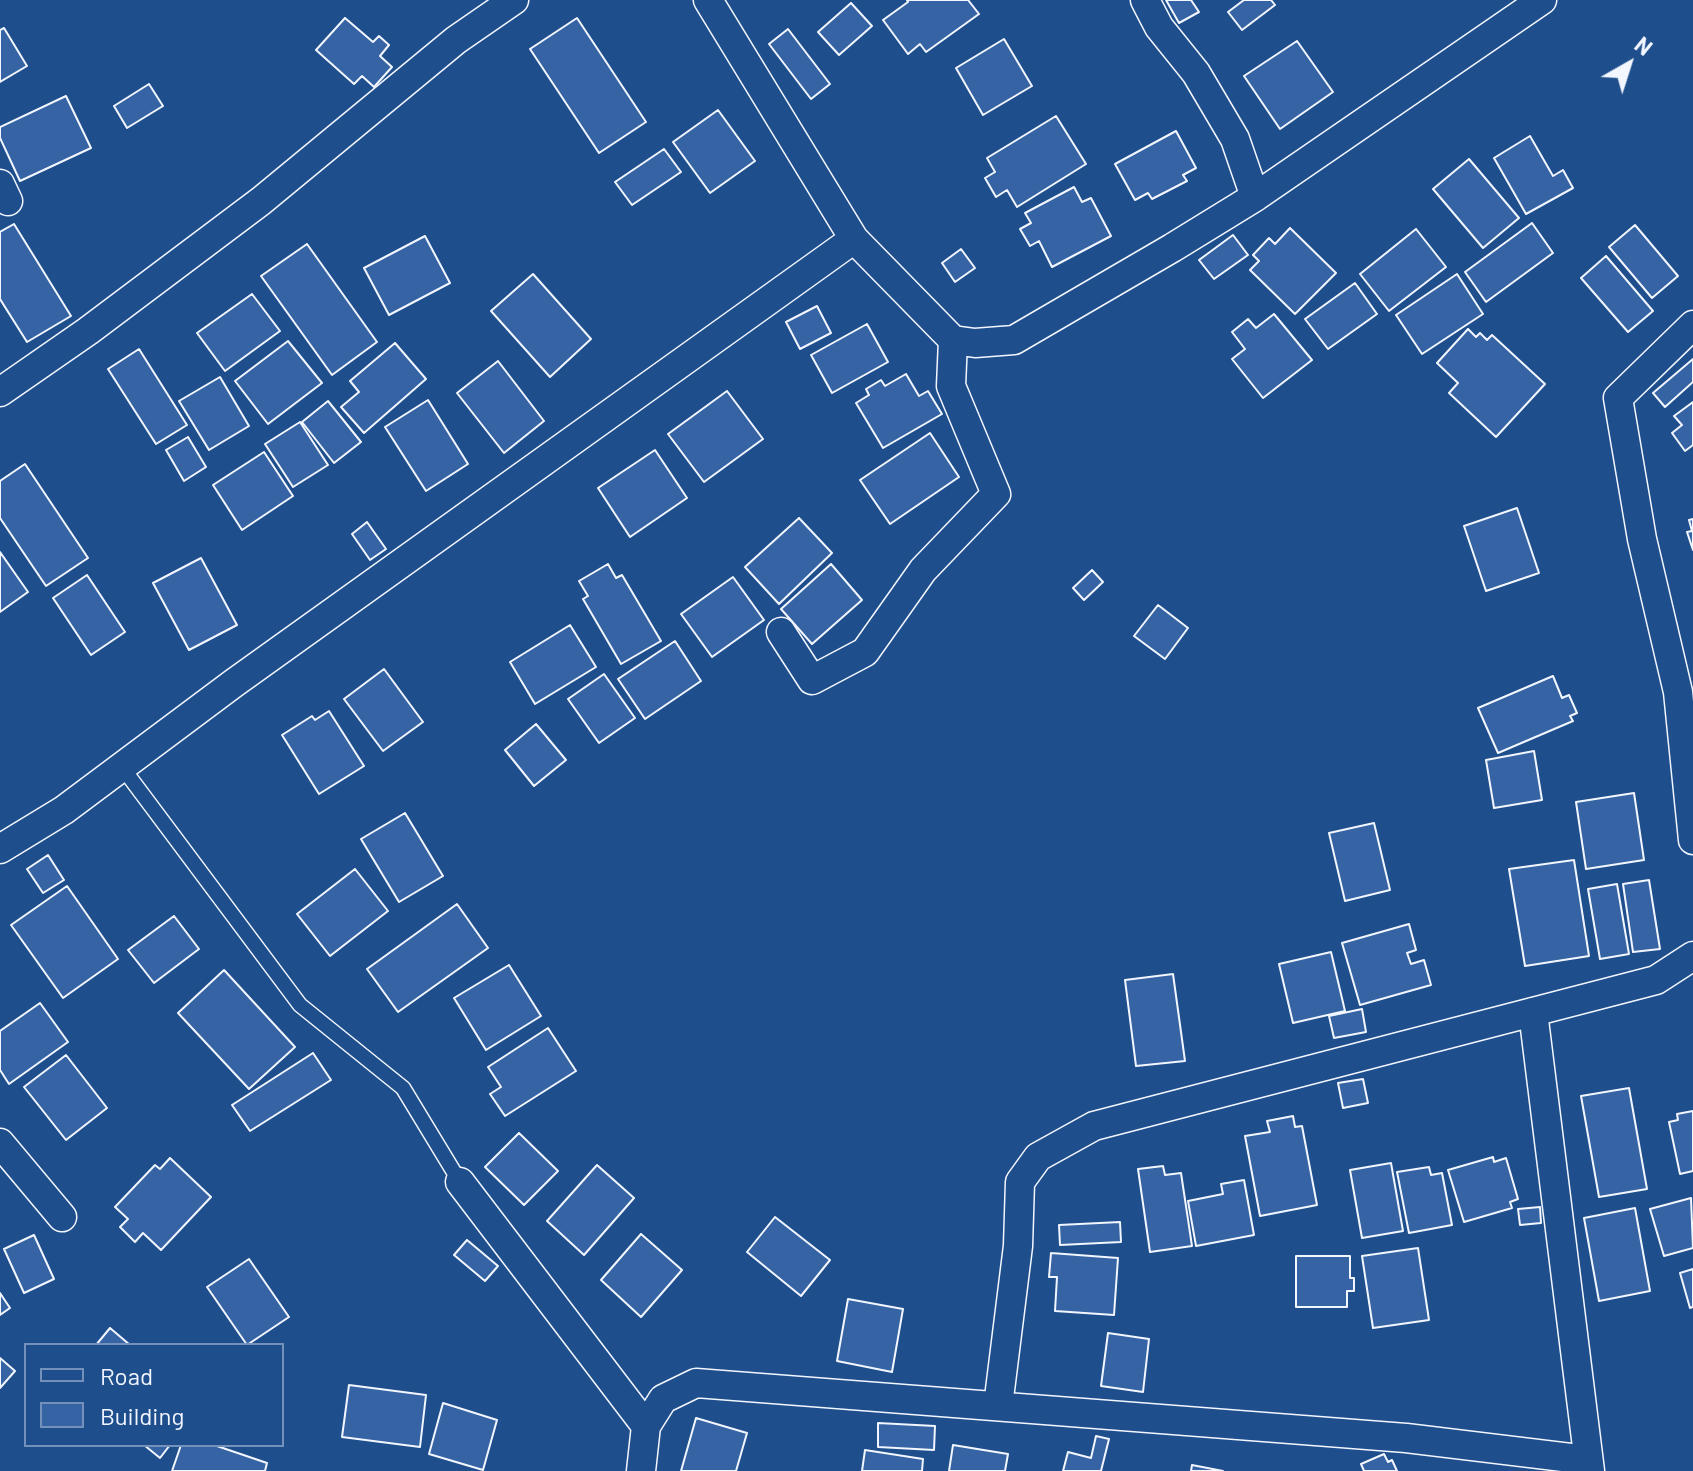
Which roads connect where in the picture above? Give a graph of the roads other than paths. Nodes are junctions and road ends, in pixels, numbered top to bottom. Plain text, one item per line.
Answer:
1 (514, 0) edge
2 (708, 0) edge
3 (1145, 0) edge
4 (1542, 0) edge
5 (1255, 197) junction
6 (854, 239) junction
7 (1693, 325) edge
8 (953, 340) junction
9 (0, 392) edge
10 (781, 632) dead end
11 (122, 767) junction
12 (1693, 840) edge
13 (0, 849) edge
14 (1693, 956) edge
15 (1533, 1012) junction
16 (0, 1143) edge
17 (460, 1182) joint
18 (62, 1217) dead end
19 (998, 1406) junction
20 (646, 1426) junction
21 (1589, 1466) edge
22 (641, 1471) edge

1 - 9 street
2 - 6 street
3 - 5 street
4 - 5 street
5 - 8 street
6 - 8 street
6 - 11 street
7 - 12 street
8 - 10 street
11 - 13 street
11 - 17 lane
14 - 15 street
15 - 19 street
15 - 21 street
16 - 18 street
17 - 20 street
19 - 20 street
19 - 21 street
20 - 22 street

